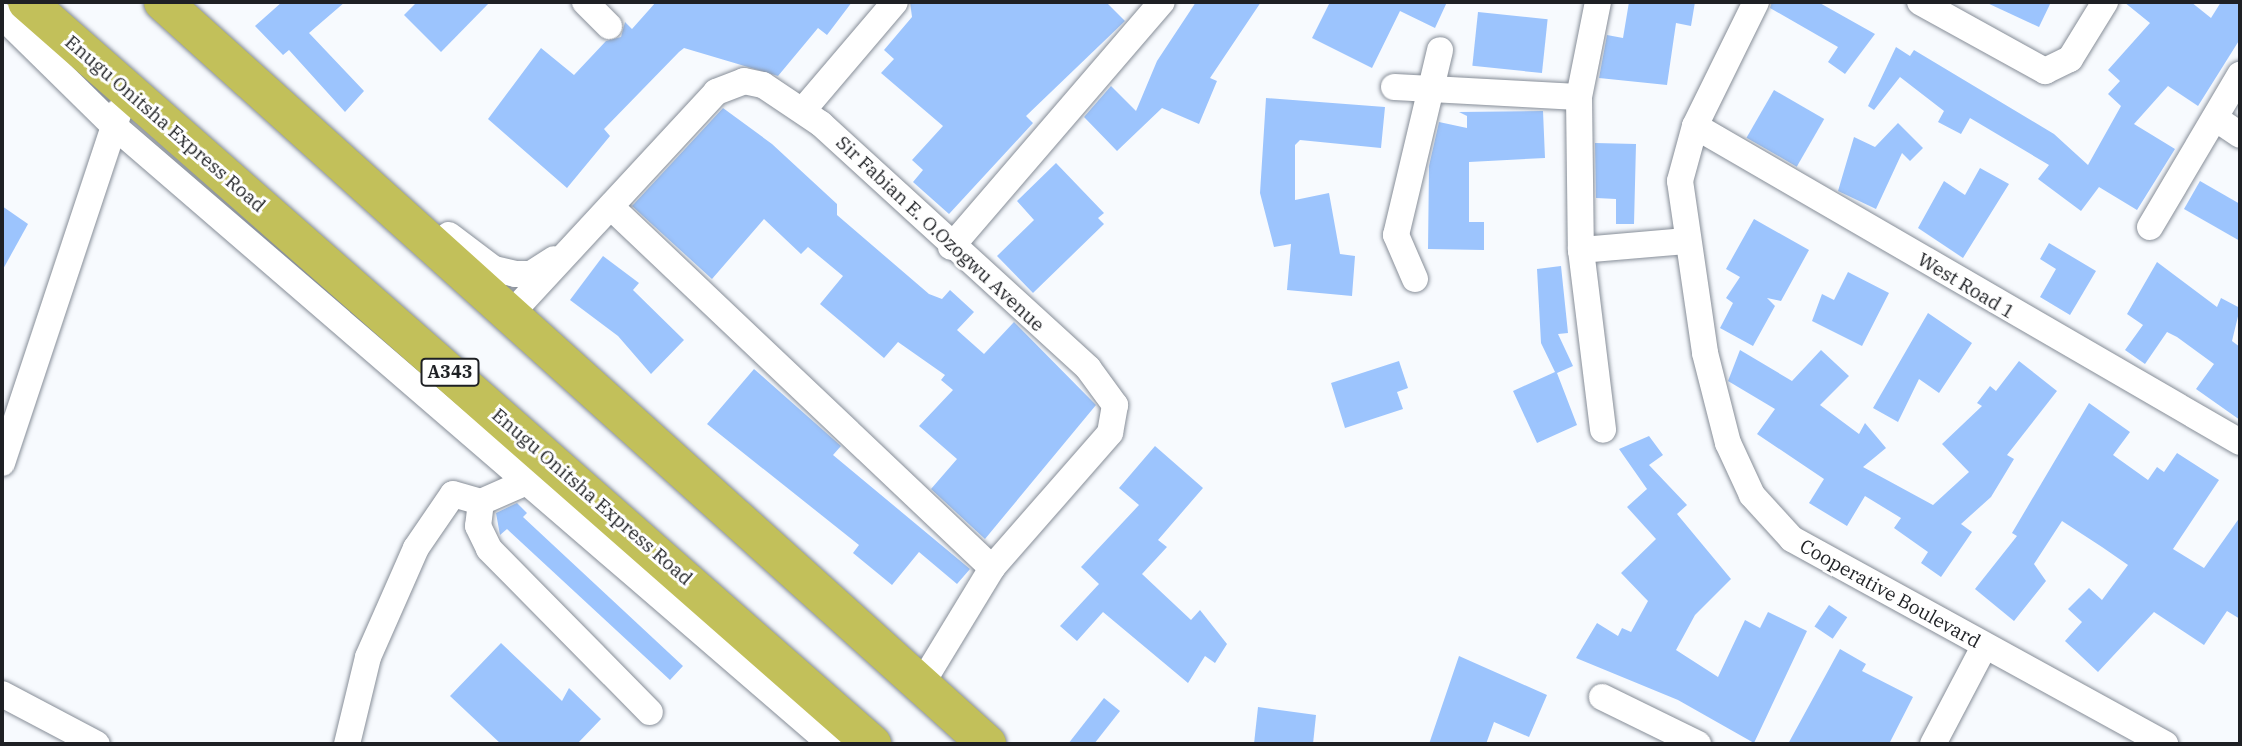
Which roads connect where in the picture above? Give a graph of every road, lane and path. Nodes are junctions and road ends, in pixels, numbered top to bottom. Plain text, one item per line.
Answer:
1 (27, 2) edge
2 (163, 2) edge
3 (585, 2) edge
4 (895, 2) edge
5 (1162, 2) edge
6 (1598, 2) edge
7 (1756, 2) edge
8 (1920, 2) edge
9 (2105, 2) edge
10 (2, 16) edge
11 (609, 26) dead end
12 (1440, 50) dead end
13 (2240, 75) edge
14 (1436, 85) junction
15 (1394, 87) dead end
16 (1579, 97) junction
17 (120, 109) junction
18 (804, 109) junction
19 (2215, 118) junction
20 (1695, 126) junction
21 (2240, 135) edge
22 (611, 207) junction
23 (397, 215) junction
24 (2150, 227) dead end
25 (1685, 241) junction
26 (951, 247) junction
27 (1581, 250) junction
28 (566, 255) junction
29 (1415, 279) dead end
30 (507, 318) junction
31 (1603, 430) dead end
32 (2240, 442) edge
33 (2, 463) edge
34 (531, 480) junction
35 (481, 502) junction
36 (992, 568) junction
37 (1984, 647) junction
38 (921, 685) junction
39 (2, 694) edge
40 (1602, 697) dead end
41 (650, 712) dead end
42 (97, 744) edge
43 (347, 744) edge
44 (831, 744) edge
45 (872, 744) edge
46 (987, 744) edge
47 (1698, 744) edge
48 (1933, 744) edge
49 (2165, 744) edge

1 - 17 highway, Enugu Onitsha Express Road / A343
2 - 23 highway
3 - 11 street
4 - 18 street
5 - 26 street
6 - 16 street
7 - 20 street, Cooperative Boulevard
8 - 9 street
10 - 17 street
12 - 14 street
13 - 19 street
14 - 15 street
14 - 16 street
14 - 29 street
16 - 27 street
17 - 33 street
17 - 34 street
17 - 45 highway, Enugu Onitsha Express Road / A343
18 - 22 street, Sir Fabian E. O.Ozogwu Avenue
18 - 26 street, Sir Fabian E. O.Ozogwu Avenue
19 - 21 street
19 - 24 street
20 - 25 street, Cooperative Boulevard
20 - 32 street, West Road 1
22 - 28 street, Sir Fabian E. O.Ozogwu Avenue
22 - 36 street
23 - 28 street
23 - 30 highway
25 - 27 street
25 - 37 street, Cooperative Boulevard
26 - 36 street, Sir Fabian E. O.Ozogwu Avenue
27 - 31 street
28 - 30 street, Sir Fabian E. O.Ozogwu Avenue
30 - 38 highway
34 - 35 street
34 - 44 street
35 - 41 street
35 - 43 street
36 - 38 street, Sir Fabian E. O.Ozogwu Avenue
37 - 48 street
37 - 49 street, Cooperative Boulevard
38 - 46 highway
39 - 42 street
40 - 47 street

